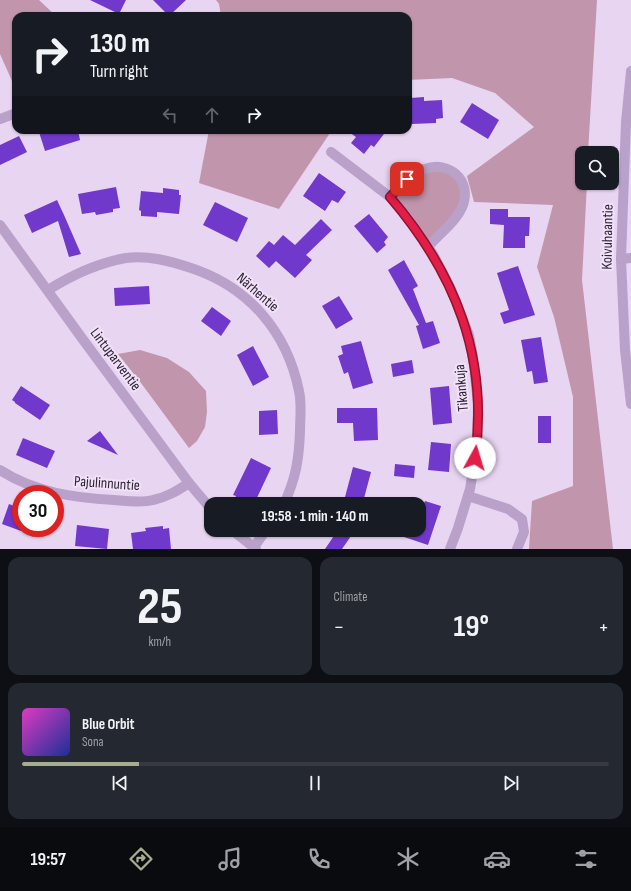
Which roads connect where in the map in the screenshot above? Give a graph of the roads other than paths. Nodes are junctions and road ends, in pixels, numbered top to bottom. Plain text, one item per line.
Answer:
1 (631, 71) edge
2 (12, 114) edge
3 (0, 119) edge
4 (629, 122) edge
5 (331, 152) dead end
6 (390, 197) junction
7 (0, 226) edge
8 (428, 247) junction
9 (626, 259) edge
10 (48, 290) junction
11 (631, 404) edge
12 (0, 470) edge
13 (189, 483) junction
14 (468, 496) junction
15 (287, 497) edge
16 (204, 500) edge
17 (241, 537) edge
18 (262, 537) edge
19 (255, 548) edge
20 (450, 549) edge
21 (517, 549) edge

1 - 4 street, Koivuhaantie
2 - 3 street
4 - 9 street, Koivuhaantie
5 - 6 street, Tikankuja
6 - 8 street, Tikankuja
6 - 8 street
7 - 10 street, Lintuparventie
8 - 14 street, Tikankuja
9 - 11 street, Koivuhaantie
10 - 13 street, Lintuparventie
10 - 15 street, Närhentie
12 - 13 street, Pajulinnuntie
13 - 16 street, Lintuparventie
14 - 20 street, Tikankuja
14 - 21 street
17 - 19 street
18 - 19 street

